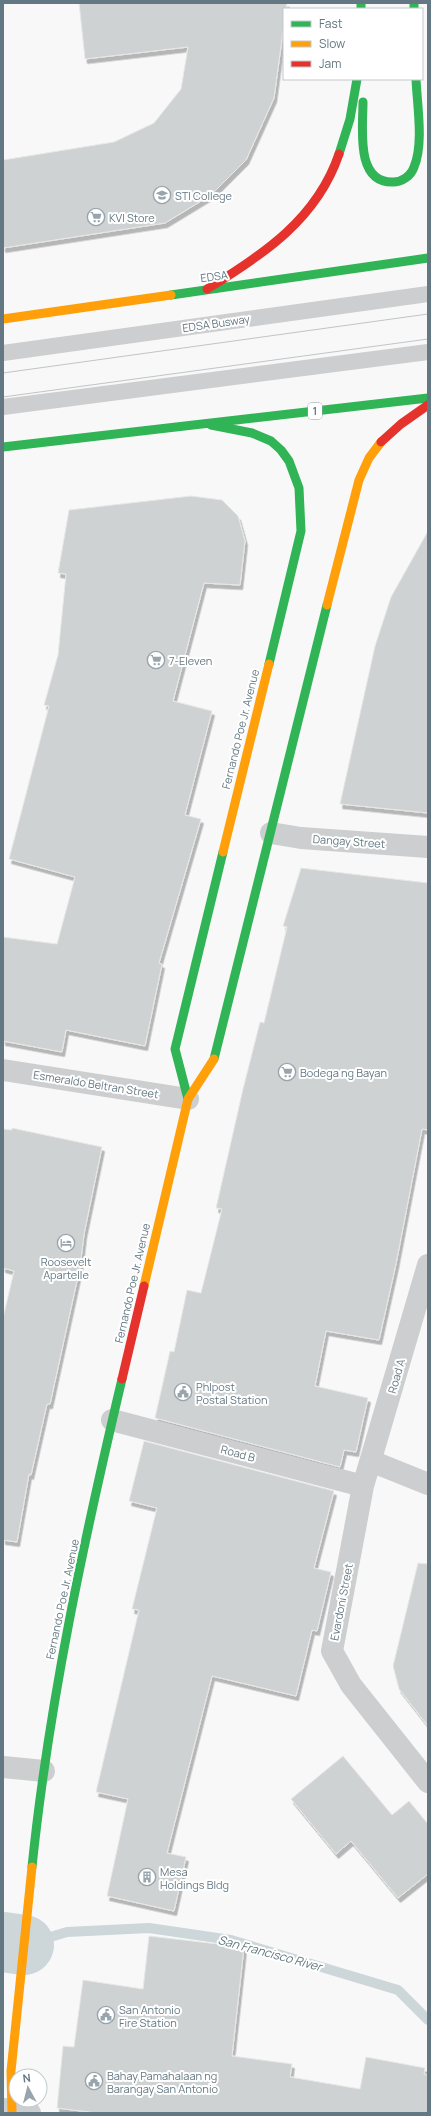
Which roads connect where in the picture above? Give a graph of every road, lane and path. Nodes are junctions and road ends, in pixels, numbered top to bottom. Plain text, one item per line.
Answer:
1 (357, 80) edge
2 (363, 80) edge
3 (419, 80) edge
4 (420, 80) edge
5 (427, 97) dead end
6 (428, 258) edge
7 (207, 289) junction
8 (428, 294) edge
9 (3, 319) edge
10 (428, 352) edge
11 (3, 353) edge
12 (428, 398) edge
13 (428, 405) edge
14 (3, 406) edge
15 (202, 424) junction
16 (3, 447) edge
17 (271, 833) junction
18 (428, 847) edge
19 (3, 1070) edge
20 (188, 1099) junction
21 (428, 1265) edge
22 (112, 1420) junction
23 (371, 1460) junction
24 (428, 1484) edge
25 (363, 1486) junction
26 (3, 1767) edge
27 (44, 1772) junction
28 (428, 1782) edge
29 (14, 2111) edge

1 - 7 main road
2 - 3 main road
4 - 5 main road
6 - 7 main road, EDSA
7 - 9 main road, EDSA
8 - 11 lane, EDSA Busway
10 - 14 lane
12 - 15 main road, 1
13 - 17 main road, Fernando Poe Jr. Avenue
15 - 16 main road, 1
15 - 20 main road, Fernando Poe Jr. Avenue
17 - 18 street, Dangay Street
17 - 20 main road, Fernando Poe Jr. Avenue
19 - 20 street, Esmeraldo Beltran Street
20 - 22 main road, Fernando Poe Jr. Avenue
21 - 23 street, Road A
22 - 25 street, Road B
22 - 27 main road, Fernando Poe Jr. Avenue
23 - 24 street
23 - 25 street, Road A
25 - 28 street, Evardoni Street
26 - 27 street
27 - 29 main road, Fernando Poe Jr. Avenue

